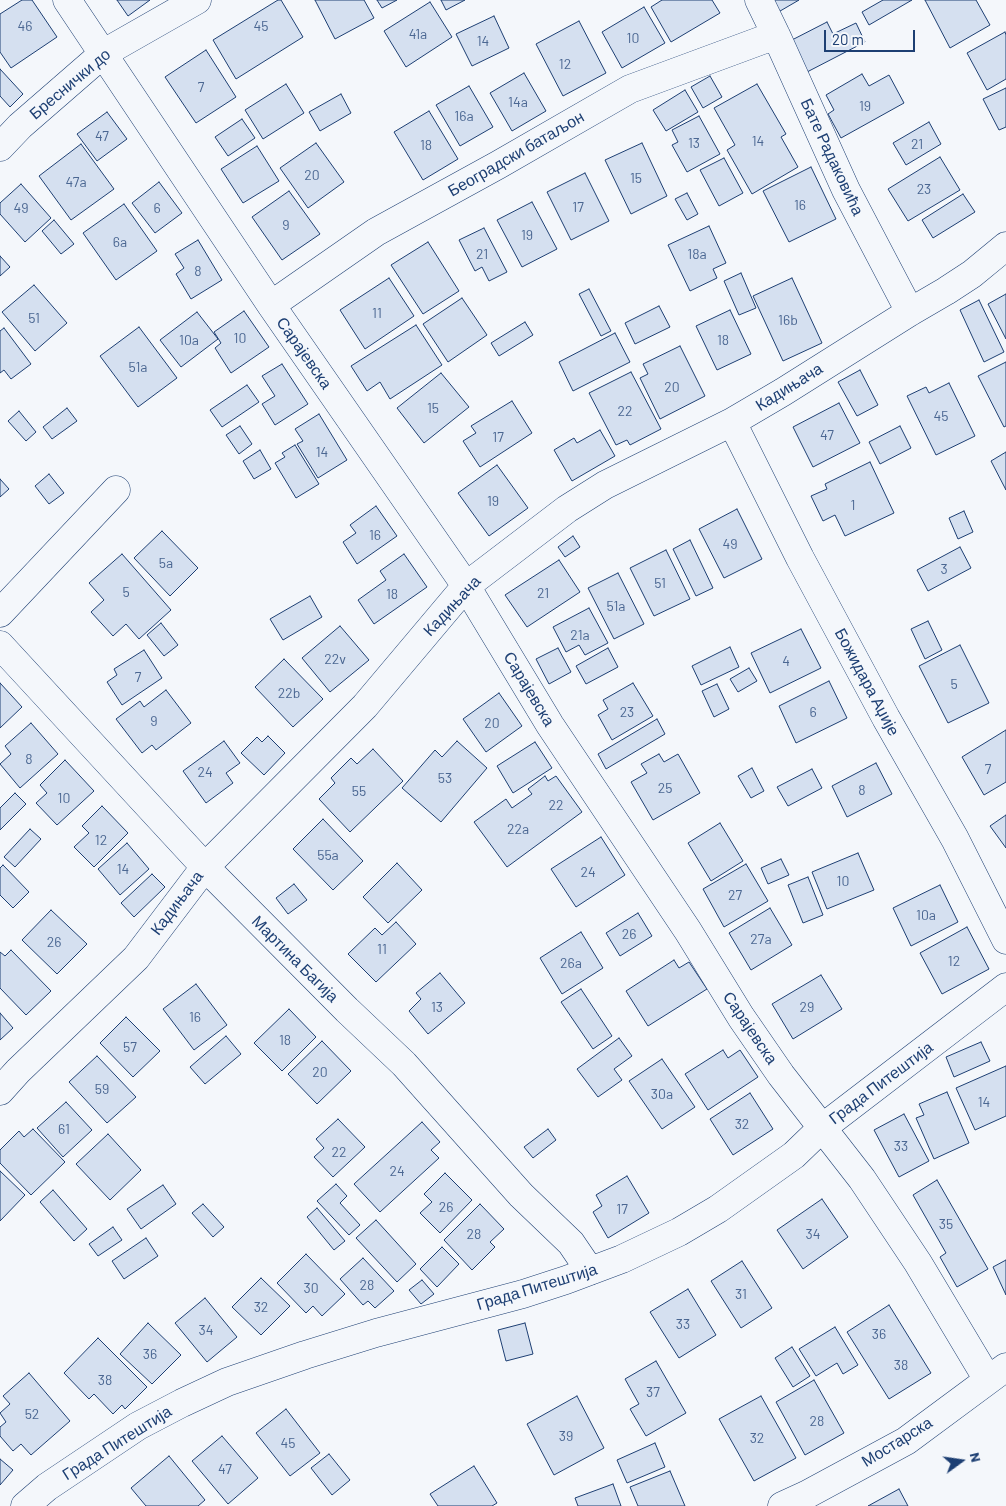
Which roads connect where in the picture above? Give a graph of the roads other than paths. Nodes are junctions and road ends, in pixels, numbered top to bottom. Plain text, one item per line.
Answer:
1 (67, 0) edge
2 (197, 0) edge
3 (760, 0) edge
4 (776, 35) junction
5 (104, 53) junction
6 (0, 147) edge
7 (1006, 246) edge
8 (271, 305) junction
9 (910, 312) junction
10 (732, 422) junction
11 (116, 490) dead end
12 (466, 586) junction
13 (0, 613) edge
14 (0, 645) edge
15 (205, 867) junction
16 (1006, 940) edge
17 (1006, 987) edge
18 (0, 1091) edge
19 (822, 1128) junction
20 (590, 1272) junction
21 (997, 1373) edge
22 (25, 1506) edge
23 (782, 1506) edge

1 - 5 street, Сарајевска
2 - 5 street, Бреснички до
3 - 4 street, Бате Радаковића
4 - 8 street, Београдски батаљон
4 - 9 street, Бате Радаковића
5 - 6 street, Бреснички до
5 - 8 street, Сарајевска
7 - 9 street, Кадињача
8 - 12 street, Сарајевска
9 - 10 street, Кадињача
10 - 12 street, Кадињача
10 - 16 street, Божидара Аџије
11 - 13 street
12 - 15 street, Кадињача
12 - 19 street, Сарајевска
14 - 15 street, Мартина Багија
15 - 18 street, Кадињача
15 - 20 street, Мартина Багија
17 - 19 street, Града Питештија
19 - 20 street, Града Питештија
19 - 21 street, Сарајевска
20 - 22 street, Града Питештија
21 - 23 street, Мостарска

